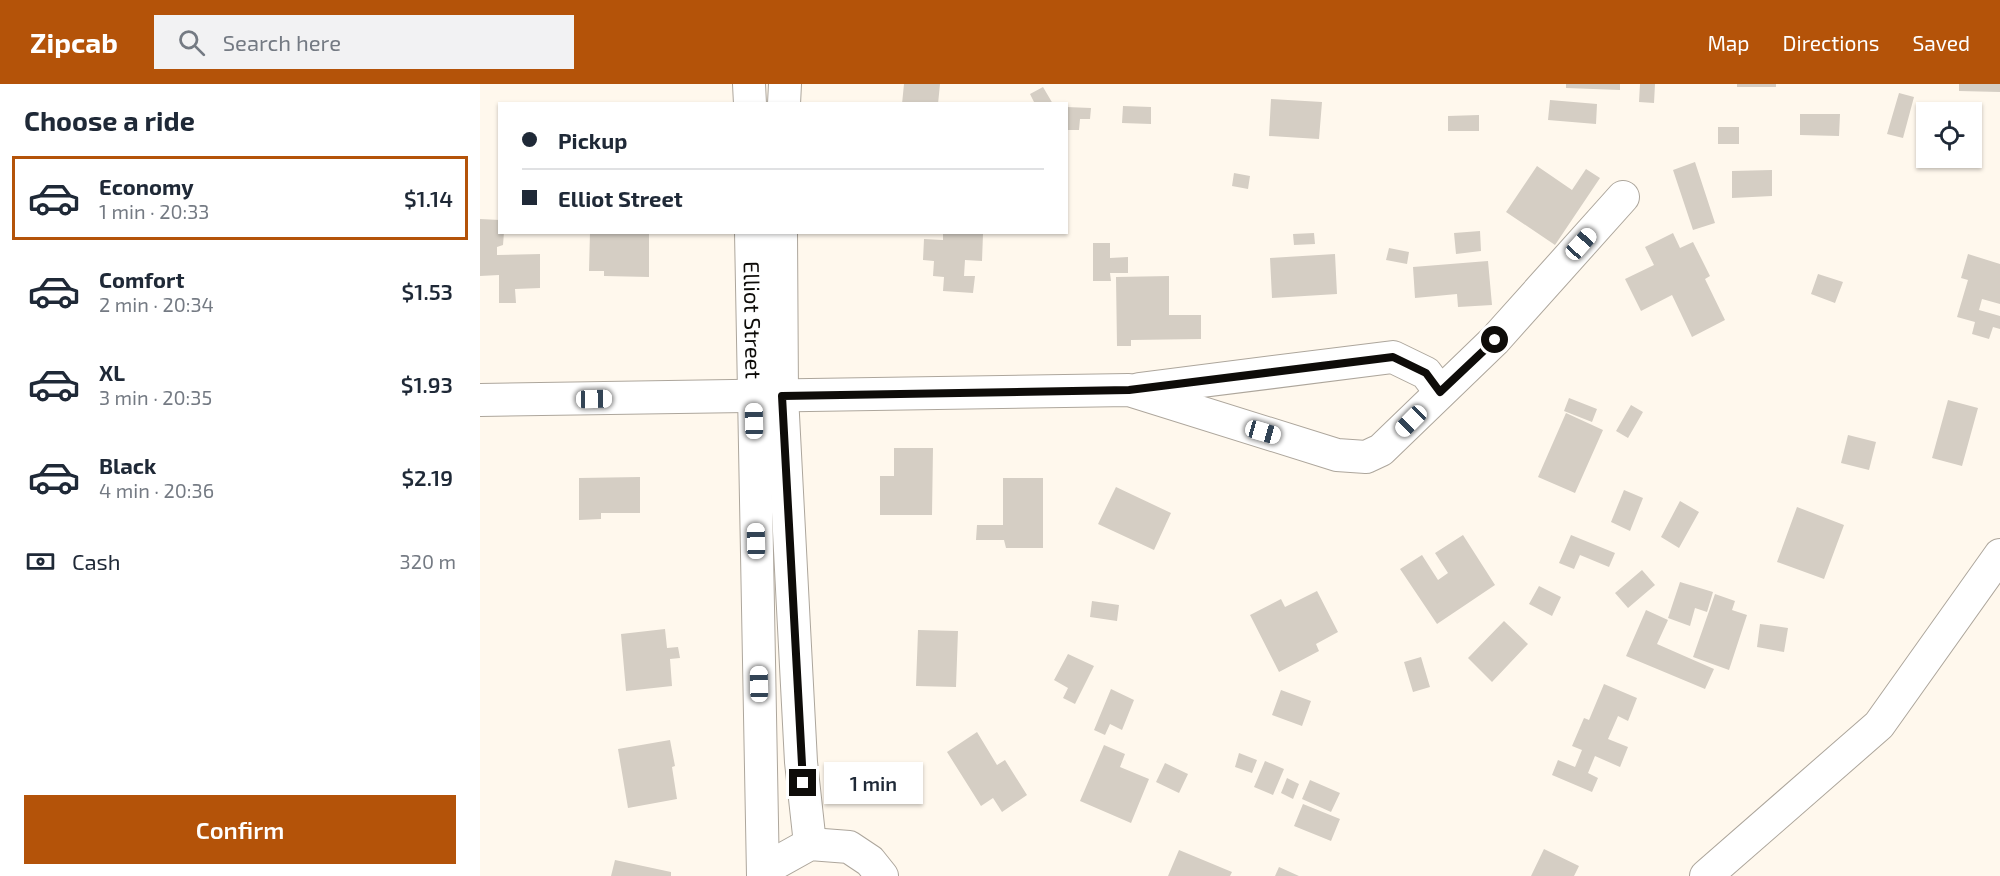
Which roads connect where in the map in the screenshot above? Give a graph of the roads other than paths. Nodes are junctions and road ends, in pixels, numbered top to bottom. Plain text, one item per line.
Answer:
1 (750, 84) edge
2 (785, 84) edge
3 (750, 102) edge
4 (784, 102) edge
5 (1623, 196) dead end
6 (752, 234) edge
7 (781, 234) edge
8 (1129, 390) junction
9 (1440, 392) junction
10 (768, 397) junction
11 (480, 400) edge
12 (2000, 555) edge
13 (810, 844) junction
14 (876, 868) edge
15 (764, 876) edge
16 (898, 876) edge
17 (1707, 876) edge

1 - 3 street
2 - 4 street
5 - 9 street
6 - 10 street, Elliot Street
7 - 10 street, Elliot Street
8 - 9 street
8 - 9 street
8 - 10 street
10 - 11 street
10 - 13 street, Elliot Street
10 - 15 street, Elliot Street
12 - 17 street
13 - 14 street
13 - 15 street
14 - 16 street

